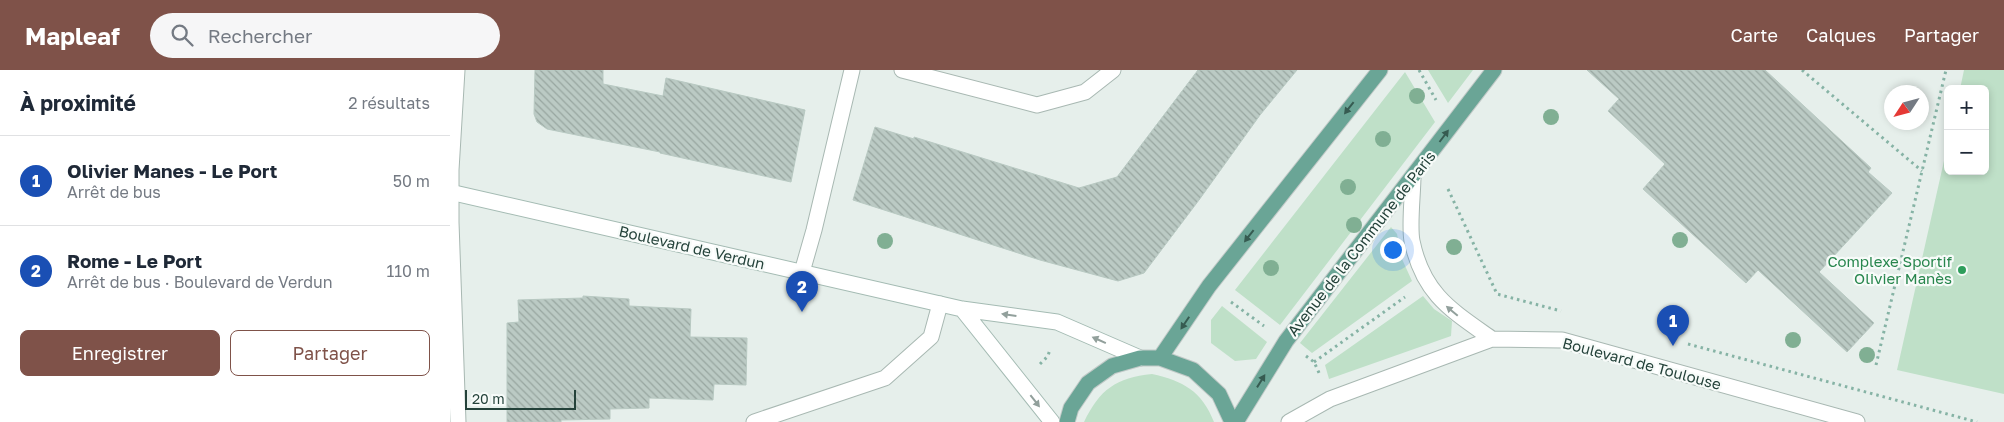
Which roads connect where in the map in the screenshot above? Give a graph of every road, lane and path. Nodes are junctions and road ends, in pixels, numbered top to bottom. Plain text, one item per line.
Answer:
1 (457, 70) edge
2 (852, 70) edge
3 (902, 70) edge
4 (1114, 70) edge
5 (1380, 70) edge
6 (1419, 70) edge
7 (1494, 70) edge
8 (1802, 70) edge
9 (1946, 70) edge
10 (1438, 103) dead end
11 (1922, 171) junction
12 (1413, 176) junction
13 (1448, 189) dead end
14 (451, 192) edge
15 (802, 272) junction
16 (1412, 292) dead end
17 (1226, 298) dead end
18 (940, 304) junction
19 (962, 309) junction
20 (1563, 312) dead end
21 (1268, 329) dead end
22 (1492, 339) junction
23 (1687, 344) dead end
24 (1051, 347) dead end
25 (1302, 353) dead end
26 (1140, 358) junction
27 (1160, 358) junction
28 (1314, 362) junction
29 (1876, 365) dead end
30 (1037, 366) dead end
31 (1322, 381) dead end
32 (458, 422) edge
33 (754, 422) edge
34 (1052, 422) edge
35 (1067, 422) edge
36 (1234, 422) edge
37 (1289, 422) edge
38 (1856, 422) edge
39 (1977, 422) edge

1 - 14 street
2 - 15 street
3 - 4 street
5 -> 27 main road
6 - 10 path
12 -> 7 main road, Avenue de la Commune de Paris
8 - 11 path
9 - 11 path
11 - 29 path
22 -> 12 street
36 -> 12 main road, Avenue de la Commune de Paris
13 - 20 path
14 - 15 street, Boulevard de Verdun
14 - 32 street
15 - 18 street, Boulevard de Verdun
16 - 28 path
17 - 21 path
18 - 19 street, Boulevard de Verdun
18 - 33 street
26 -> 19 street, Boulevard de Verdun
19 -> 34 street
22 - 37 street, Boulevard de Toulouse
22 - 38 street, Boulevard de Toulouse
23 - 39 path
24 - 30 path
25 - 28 path
26 - 27 main road
26 - 35 main road
27 - 36 main road
28 - 31 path

